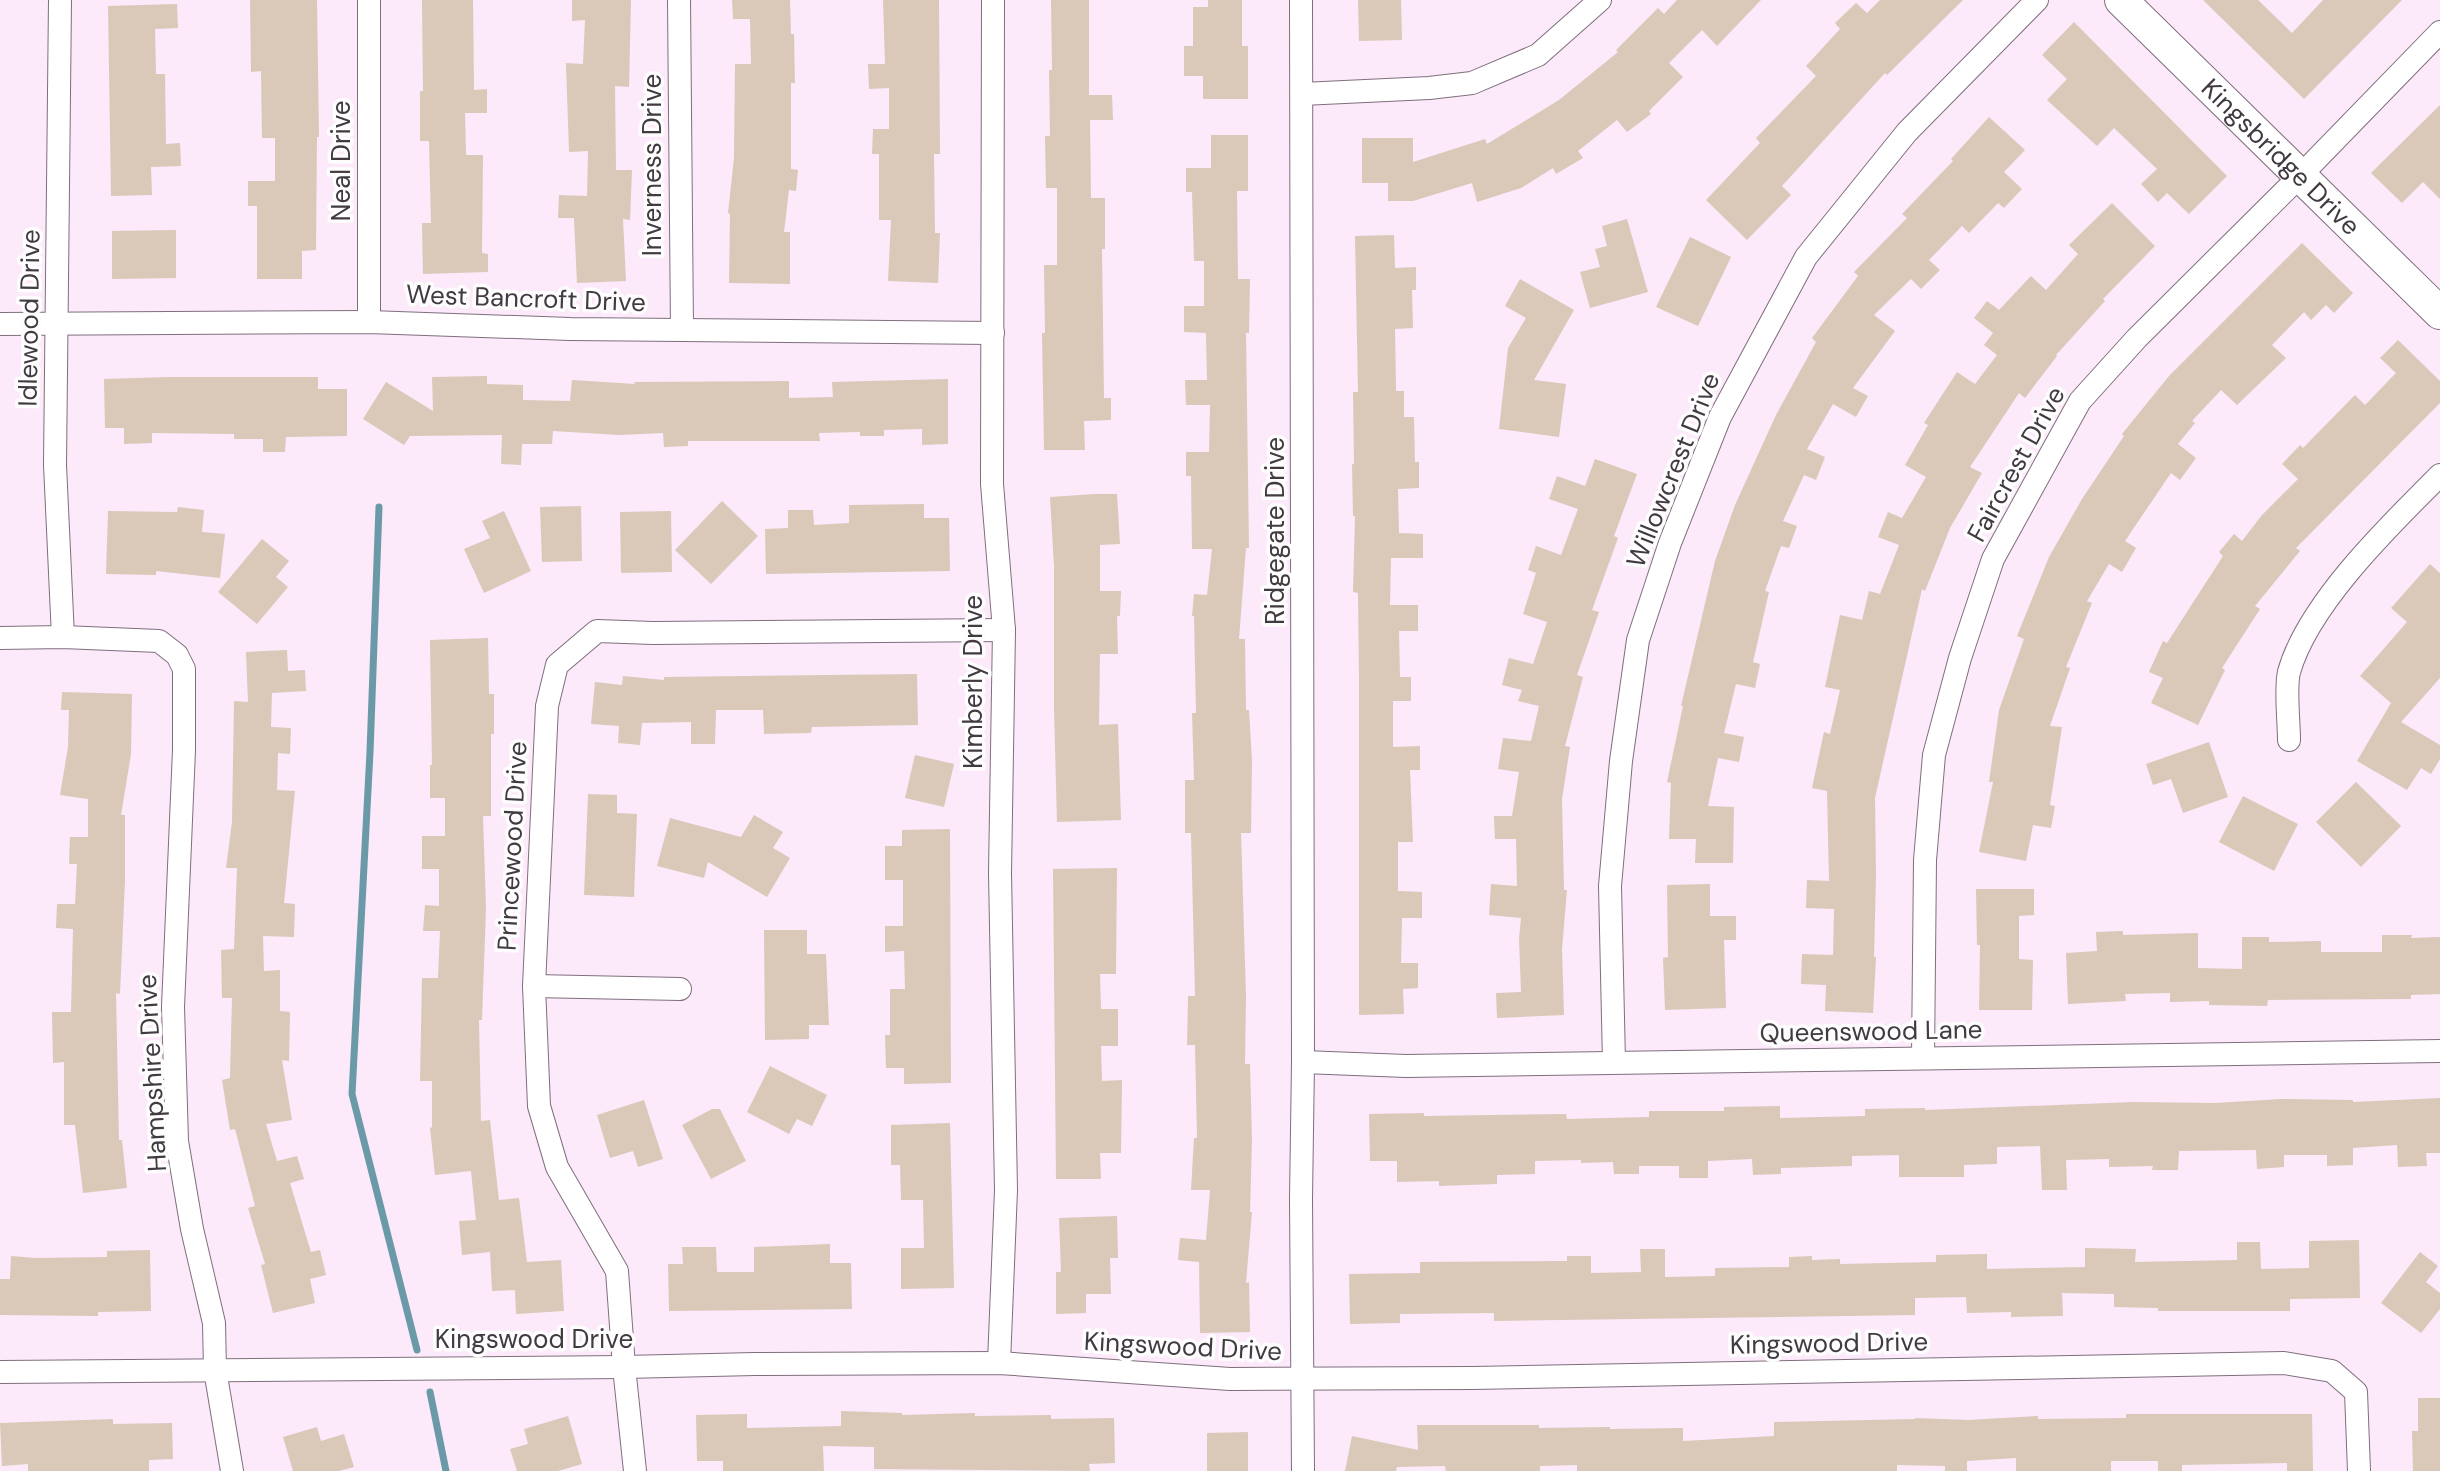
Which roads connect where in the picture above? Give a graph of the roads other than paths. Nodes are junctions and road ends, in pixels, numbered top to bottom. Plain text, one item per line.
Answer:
1 (60, 0) edge
2 (369, 0) edge
3 (679, 0) edge
4 (993, 0) edge
5 (1301, 0) edge
6 (1600, 0) edge
7 (2037, 0) edge
8 (2121, 0) edge
9 (2440, 32) edge
10 (1302, 94) junction
11 (2301, 175) junction
12 (2440, 313) edge
13 (369, 322) junction
14 (57, 323) junction
15 (0, 324) edge
16 (682, 330) junction
17 (993, 333) junction
18 (2440, 475) edge
19 (1004, 630) junction
20 (63, 637) junction
21 (0, 638) edge
22 (2289, 740) dead end
23 (534, 986) junction
24 (680, 989) dead end
25 (2440, 1051) edge
26 (1923, 1058) junction
27 (1303, 1062) junction
28 (1614, 1062) junction
29 (999, 1363) junction
30 (624, 1367) junction
31 (215, 1370) junction
32 (0, 1372) edge
33 (1303, 1379) junction
34 (232, 1471) edge
35 (635, 1471) edge
36 (1303, 1471) edge
37 (2359, 1471) edge

1 - 14 street, Idlewood Drive
2 - 13 street, Neal Drive
3 - 16 street, Inverness Drive
4 - 17 street, Kimberly Drive
5 - 10 street, Ridgegate Drive
6 - 10 street
7 - 28 street, Willowcrest Drive
8 - 11 street, Kingsbridge Drive
9 - 11 street, Faircrest Drive
10 - 27 street, Ridgegate Drive
11 - 12 street, Kingsbridge Drive
11 - 26 street, Faircrest Drive
13 - 14 street, West Bancroft Drive
13 - 16 street, West Bancroft Drive
14 - 15 street, West Bancroft Drive
14 - 20 street, Idlewood Drive
16 - 17 street, West Bancroft Drive
17 - 19 street, Kimberly Drive
18 - 22 street
19 - 23 street, Princewood Drive
19 - 29 street, Kimberly Drive
20 - 21 street
20 - 31 street, Hampshire Drive
23 - 24 street
23 - 30 street, Princewood Drive
25 - 26 street, Queenswood Lane
26 - 28 street, Queenswood Lane
27 - 28 street, Queenswood Lane
27 - 33 street, Ridgegate Drive
29 - 30 street, Kingswood Drive
29 - 33 street, Kingswood Drive
30 - 31 street, Kingswood Drive
30 - 35 street, Princewood Drive
31 - 32 street, Kingswood Drive
31 - 34 street, Hampshire Drive
33 - 36 street, Ridgegate Drive
33 - 37 street, Kingswood Drive

